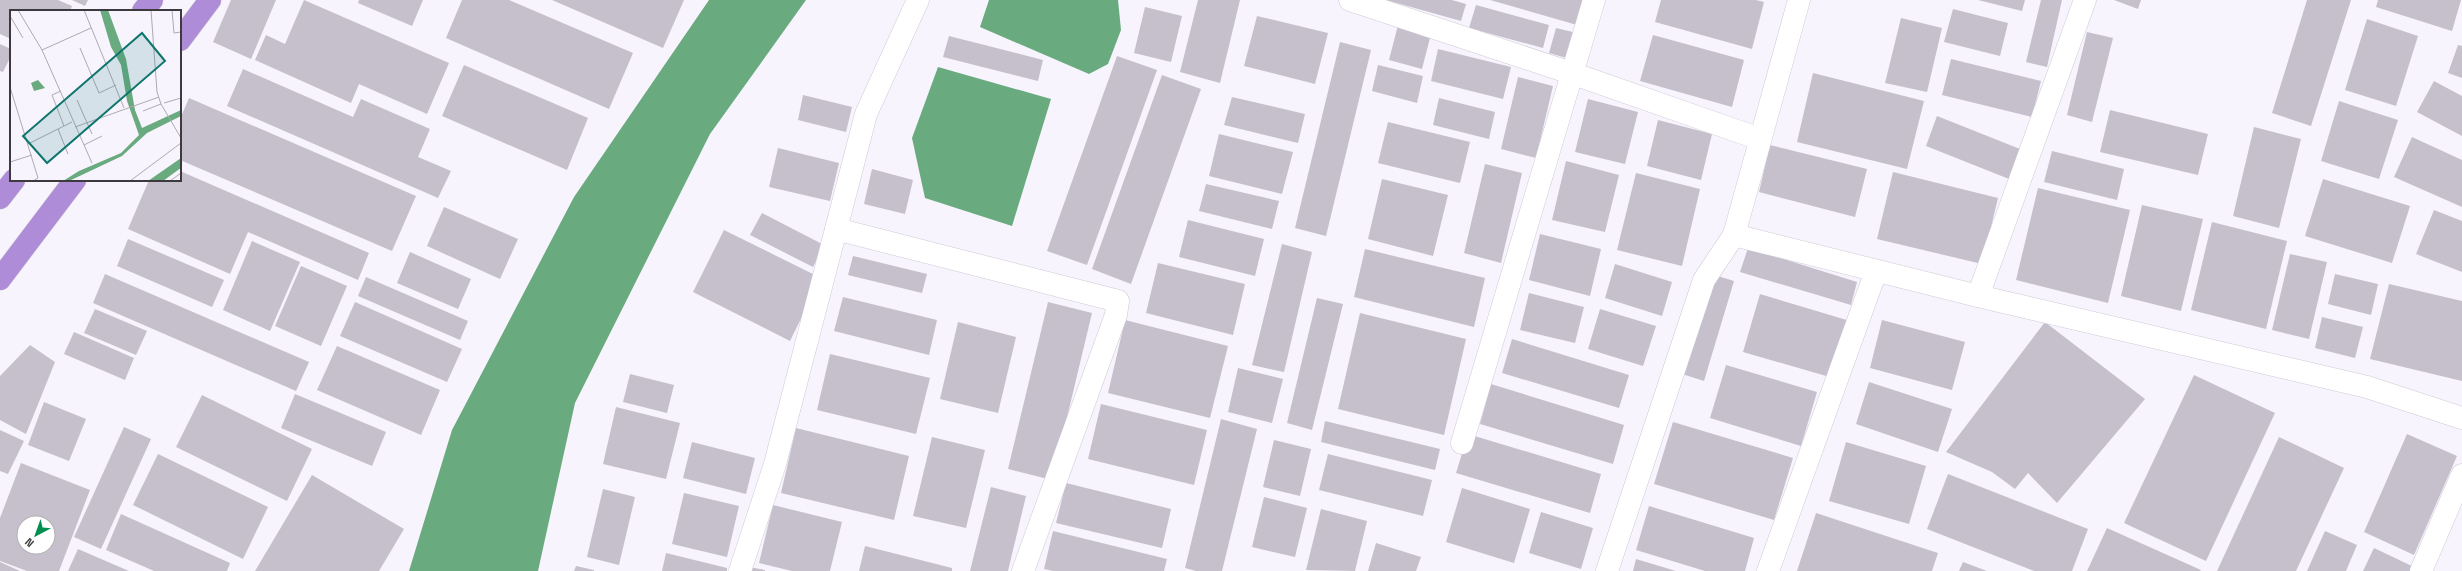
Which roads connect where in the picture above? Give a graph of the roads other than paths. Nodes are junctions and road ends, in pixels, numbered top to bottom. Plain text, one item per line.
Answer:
1 (152, 0) edge
2 (210, 0) edge
3 (918, 0) edge
4 (1350, 0) edge
5 (1594, 0) edge
6 (1798, 0) edge
7 (2085, 0) edge
8 (145, 10) edge
9 (181, 39) edge
10 (1574, 74) junction
11 (1760, 139) junction
12 (13, 181) edge
13 (74, 181) edge
14 (0, 198) edge
15 (836, 229) junction
16 (1734, 235) junction
17 (1876, 271) junction
18 (0, 279) edge
19 (1978, 296) junction
20 (2462, 418) edge
21 (1462, 443) dead end
22 (2462, 476) edge
23 (740, 571) edge
24 (1023, 571) edge
25 (1607, 571) edge
26 (1768, 571) edge
27 (2421, 571) edge

1 - 8 highway
2 - 9 highway
3 - 15 street
4 - 10 street
5 - 10 street
6 - 11 street
7 - 19 street
10 - 11 street
10 - 21 street
11 - 16 street
12 - 14 highway
13 - 18 highway
15 - 23 street
15 - 24 street
16 - 17 street
16 - 25 street
17 - 19 street
17 - 26 street
19 - 20 street
22 - 27 street

